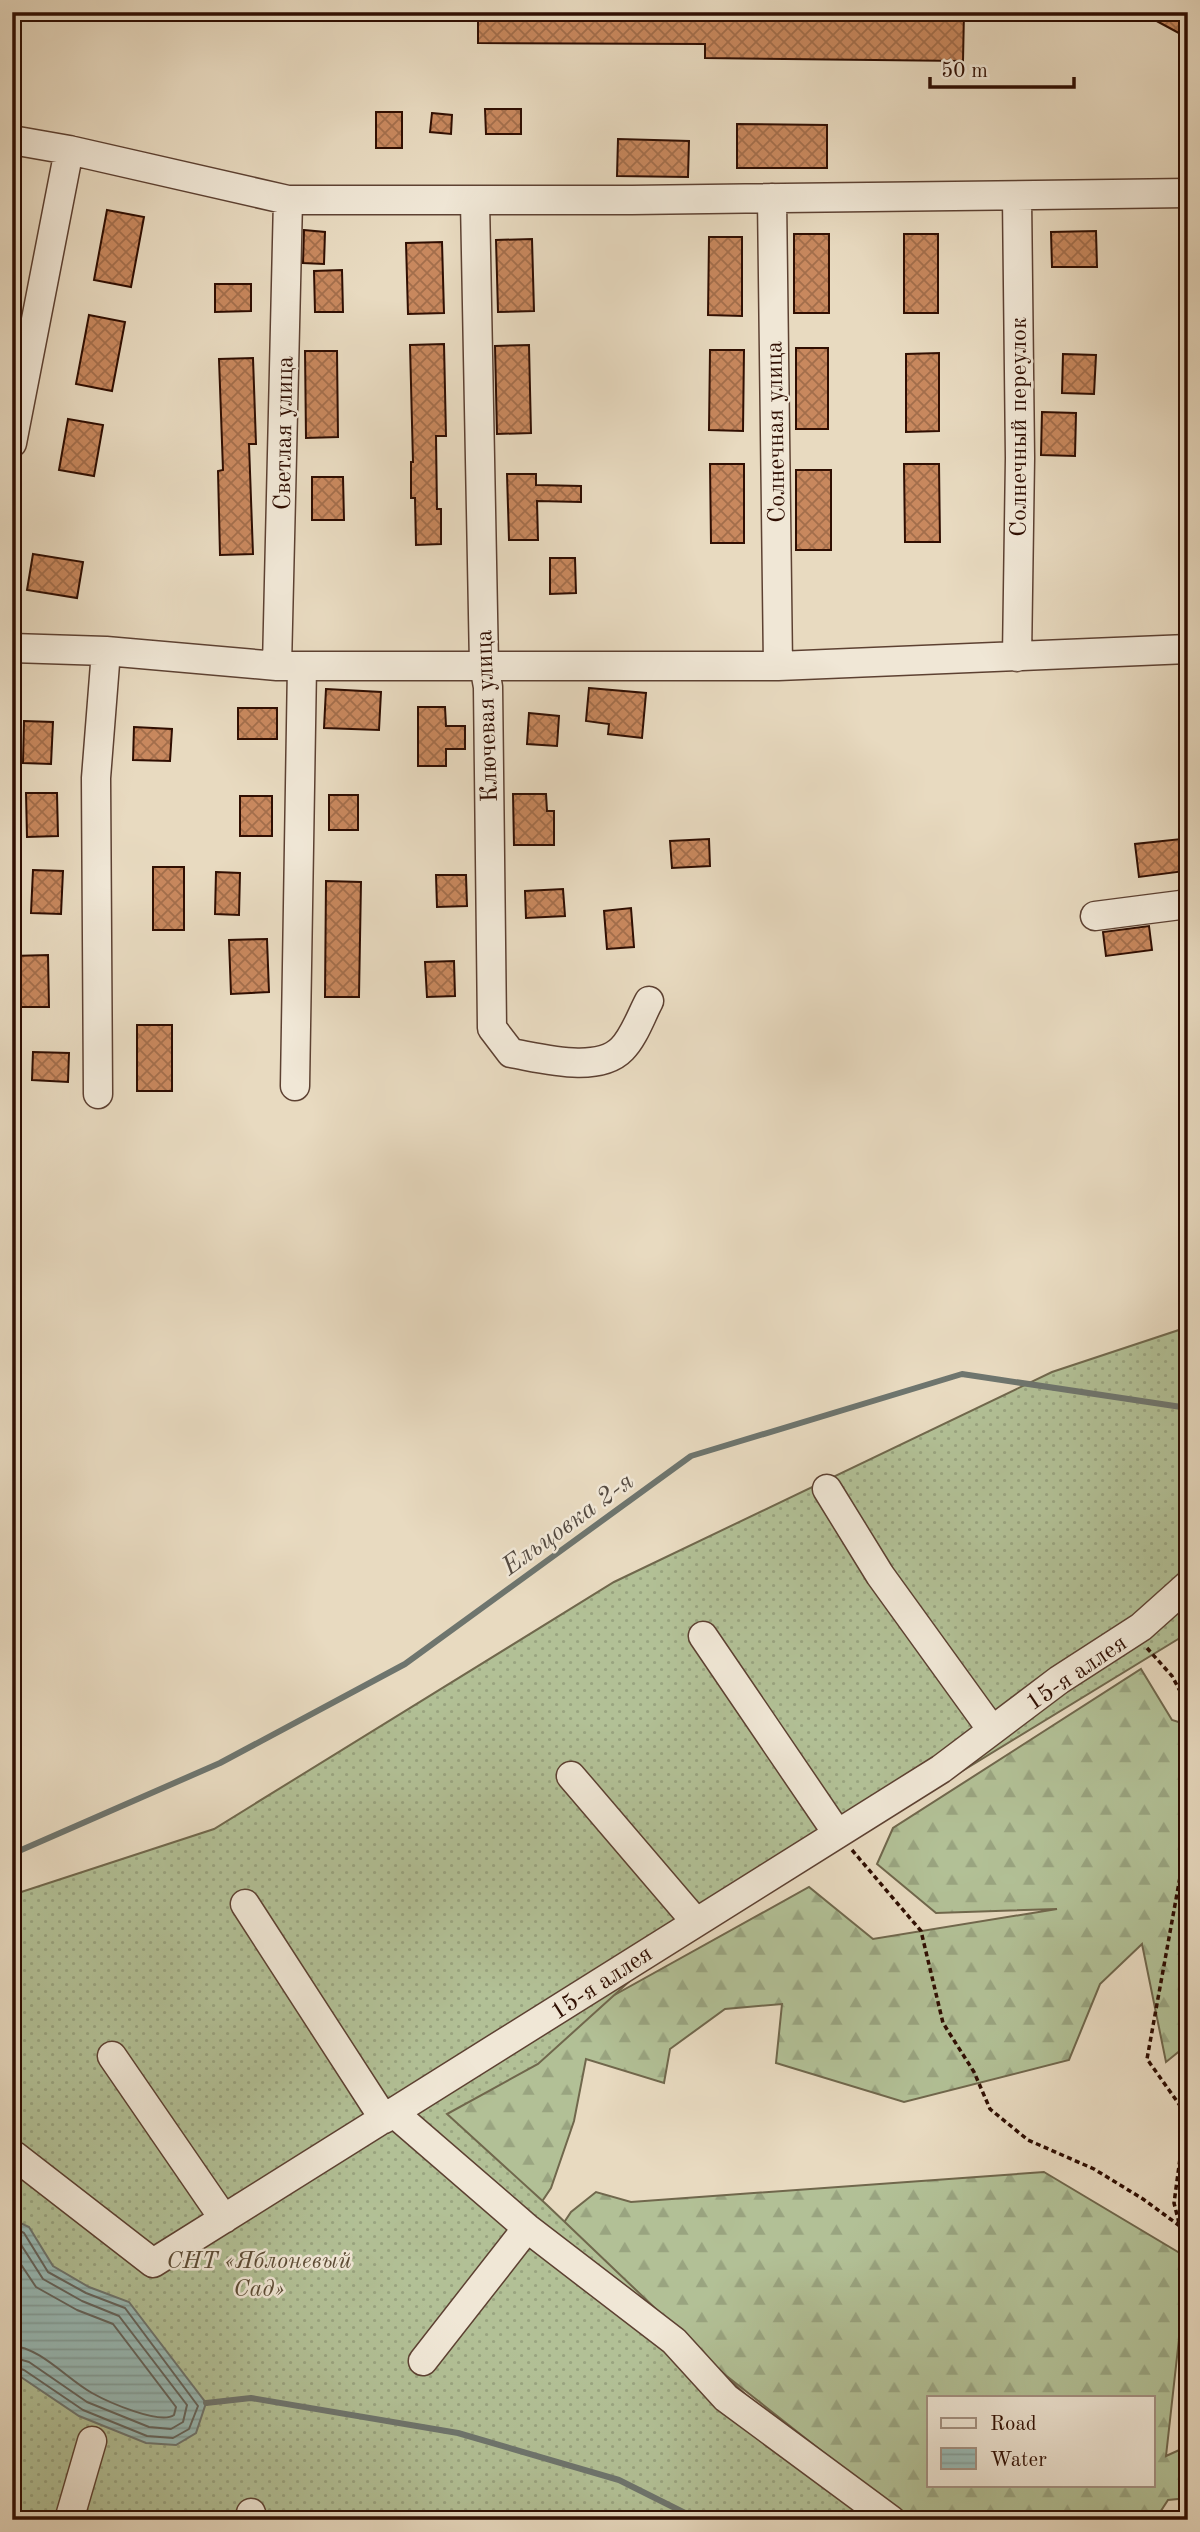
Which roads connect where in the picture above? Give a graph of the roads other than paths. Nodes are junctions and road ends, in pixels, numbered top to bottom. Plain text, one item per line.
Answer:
1 (12, 140) edge
2 (69, 150) junction
3 (1188, 193) edge
4 (1017, 197) junction
5 (772, 198) junction
6 (288, 200) junction
7 (475, 201) junction
8 (12, 443) edge
9 (12, 648) edge
10 (1188, 649) edge
11 (106, 651) junction
12 (1017, 657) junction
13 (484, 665) junction
14 (290, 666) junction
15 (778, 666) junction
16 (1188, 904) edge
17 (1095, 916) dead end
18 (649, 1002) dead end
19 (295, 1086) dead end
20 (98, 1094) dead end
21 (827, 1489) dead end
22 (1188, 1585) edge
23 (703, 1636) dead end
24 (992, 1730) junction
25 (571, 1776) dead end
26 (838, 1833) junction
27 (245, 1904) dead end
28 (695, 1921) junction
29 (113, 2056) dead end
30 (389, 2116) junction
31 (12, 2161) edge
32 (223, 2219) junction
33 (527, 2228) junction
34 (423, 2361) dead end
35 (92, 2441) dead end
36 (69, 2520) edge
37 (891, 2520) edge

1 - 2 street
2 - 6 street
2 - 8 street
3 - 4 street
4 - 5 street
4 - 12 street, Солнечный переулок
5 - 7 street
5 - 15 street, Солнечная улица
6 - 7 street
6 - 14 street, Светлая улица
7 - 13 street, Ключевая улица
9 - 11 street
10 - 12 street
11 - 14 street
11 - 20 street
12 - 15 street
13 - 14 street
13 - 15 street
13 - 18 street, Ключевая улица
14 - 19 street, Светлая улица
16 - 17 street
21 - 24 street
22 - 24 street, 15-я аллея
23 - 26 street
24 - 26 street, 15-я аллея
25 - 28 street
26 - 28 street, 15-я аллея
27 - 30 street
28 - 30 street, 15-я аллея
29 - 32 street
30 - 32 street, 15-я аллея
30 - 33 street
31 - 32 street, 15-я аллея
33 - 34 street
33 - 37 street
35 - 36 street

